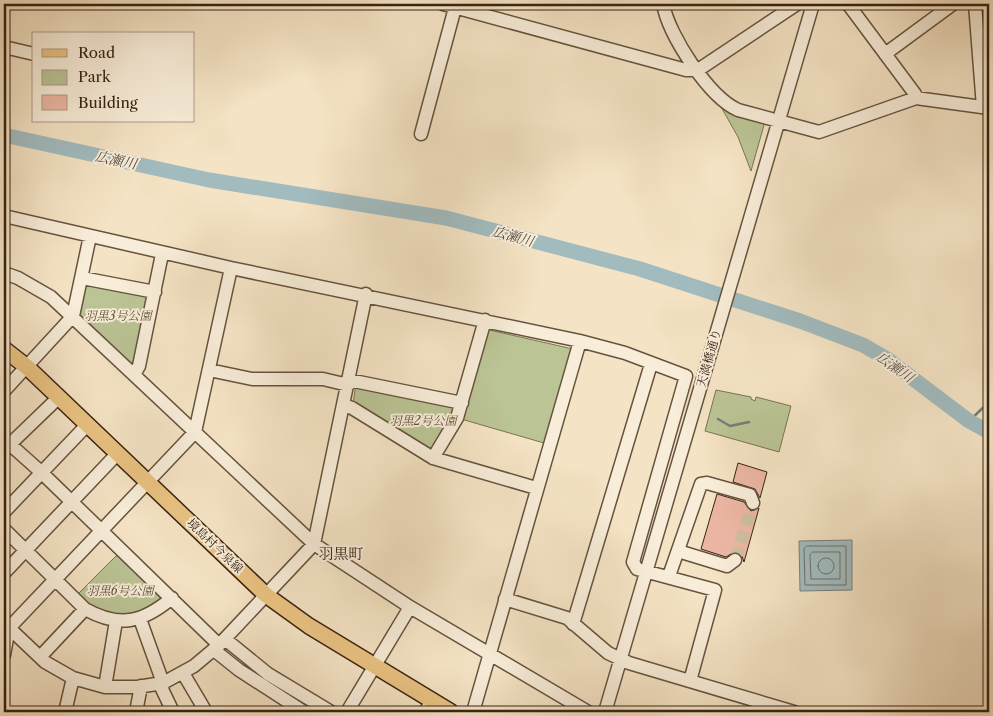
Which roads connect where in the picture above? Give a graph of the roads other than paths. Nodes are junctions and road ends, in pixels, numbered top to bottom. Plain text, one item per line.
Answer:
1 (663, 4) edge
2 (797, 4) edge
3 (813, 4) edge
4 (848, 4) edge
5 (953, 4) edge
6 (975, 4) edge
7 (451, 5) edge
8 (4, 46) edge
9 (32, 53) edge
10 (885, 54) junction
11 (698, 70) junction
12 (916, 98) junction
13 (986, 108) edge
14 (778, 121) junction
15 (420, 134) dead end
16 (4, 216) edge
17 (90, 236) junction
18 (162, 254) junction
19 (231, 268) junction
20 (4, 273) edge
21 (82, 278) junction
22 (155, 292) junction
23 (366, 294) junction
24 (73, 316) junction
25 (485, 320) junction
26 (580, 341) junction
27 (4, 349) edge
28 (651, 364) junction
29 (27, 367) junction
30 (209, 370) junction
31 (135, 373) junction
32 (348, 382) junction
33 (4, 391) edge
34 (58, 398) junction
35 (462, 403) junction
36 (343, 405) junction
37 (86, 425) junction
38 (195, 432) junction
39 (6, 445) edge
40 (117, 454) junction
41 (433, 458) junction
42 (41, 472) junction
43 (148, 482) junction
44 (536, 488) junction
45 (70, 502) junction
46 (753, 503) dead end
47 (4, 512) edge
48 (4, 529) edge
49 (101, 532) junction
50 (314, 544) junction
51 (25, 550) junction
52 (678, 551) junction
53 (736, 560) dead end
54 (646, 571) junction
55 (4, 573) edge
56 (669, 576) junction
57 (56, 581) junction
58 (266, 595) junction
59 (172, 598) junction
60 (505, 599) junction
61 (410, 607) junction
62 (85, 608) junction
63 (140, 619) junction
64 (116, 621) junction
65 (573, 624) junction
66 (6, 626) edge
67 (219, 645) junction
68 (489, 652) junction
69 (4, 655) edge
70 (40, 657) junction
71 (620, 659) junction
72 (256, 665) junction
73 (375, 666) junction
74 (239, 670) junction
75 (183, 673) junction
76 (268, 674) junction
77 (73, 678) junction
78 (690, 681) junction
79 (163, 682) junction
80 (141, 686) junction
81 (105, 687) junction
82 (296, 691) junction
83 (274, 694) junction
84 (310, 699) junction
85 (429, 707) edge
86 (772, 709) edge
87 (352, 711) edge
88 (66, 712) edge
89 (136, 712) edge
90 (173, 712) edge
91 (206, 712) edge
92 (304, 712) edge
93 (310, 712) edge
94 (331, 712) edge
95 (451, 712) edge
96 (473, 712) edge
97 (588, 712) edge
98 (605, 712) edge
99 (794, 712) edge

1 - 11 street
2 - 11 street
3 - 14 street, 天満橋通り
4 - 10 street
5 - 10 street
6 - 13 street
7 - 11 street
7 - 15 street
8 - 9 street
10 - 12 street
11 - 14 street
12 - 13 street
12 - 14 street
14 - 54 street, 天満橋通り
16 - 17 street
17 - 18 street
17 - 21 street
18 - 19 street
18 - 22 street
19 - 23 street
19 - 30 street
20 - 24 street
21 - 22 street
21 - 24 street
22 - 31 street
23 - 25 street
23 - 32 street
24 - 29 street
24 - 31 street
25 - 26 street
25 - 35 street
26 - 28 street
26 - 44 street
27 - 29 main road, 境島村今泉線
28 - 54 street
28 - 65 street
29 - 33 street
29 - 34 main road, 境島村今泉線
30 - 32 street
30 - 38 street
31 - 38 street
32 - 35 street
32 - 36 street
34 - 37 main road, 境島村今泉線
34 - 39 street
35 - 41 street
36 - 41 street
36 - 50 street
37 - 40 main road, 境島村今泉線
37 - 42 street
38 - 43 street
38 - 50 street
39 - 42 street
40 - 43 main road, 境島村今泉線
40 - 45 street
41 - 44 street
42 - 45 street
42 - 47 street
43 - 49 street
43 - 58 main road, 境島村今泉線
44 - 60 street
45 - 49 street
45 - 51 street
46 - 52 street
48 - 51 street
49 - 57 street
49 - 59 street
50 - 58 street
50 - 61 street
51 - 55 street
51 - 57 street
52 - 53 street
52 - 56 street
54 - 56 street
54 - 71 street, 天満橋通り
56 - 78 street
57 - 62 street
57 - 66 street
58 - 67 street
58 - 73 main road, 境島村今泉線
59 - 63 street
59 - 67 street
60 - 65 street
60 - 68 street
61 - 68 street
61 - 73 street
62 - 64 street
62 - 70 street
63 - 64 street
63 - 79 street
64 - 81 street
65 - 71 street
66 - 69 street
66 - 70 street
67 - 72 street
67 - 74 street
67 - 75 street
68 - 96 street
68 - 97 street
70 - 77 street
71 - 78 street
71 - 98 street, 天満橋通り
72 - 74 street
72 - 76 street
73 - 85 main road, 境島村今泉線
73 - 87 street
74 - 83 street
75 - 79 street
75 - 91 street
76 - 82 street
76 - 83 street
77 - 81 street
77 - 88 street
78 - 86 street
79 - 80 street
79 - 90 street
80 - 81 street
80 - 89 street
82 - 83 street
82 - 84 street
83 - 92 street
84 - 93 street
84 - 94 street
85 - 95 main road, 境島村今泉線
86 - 99 street

